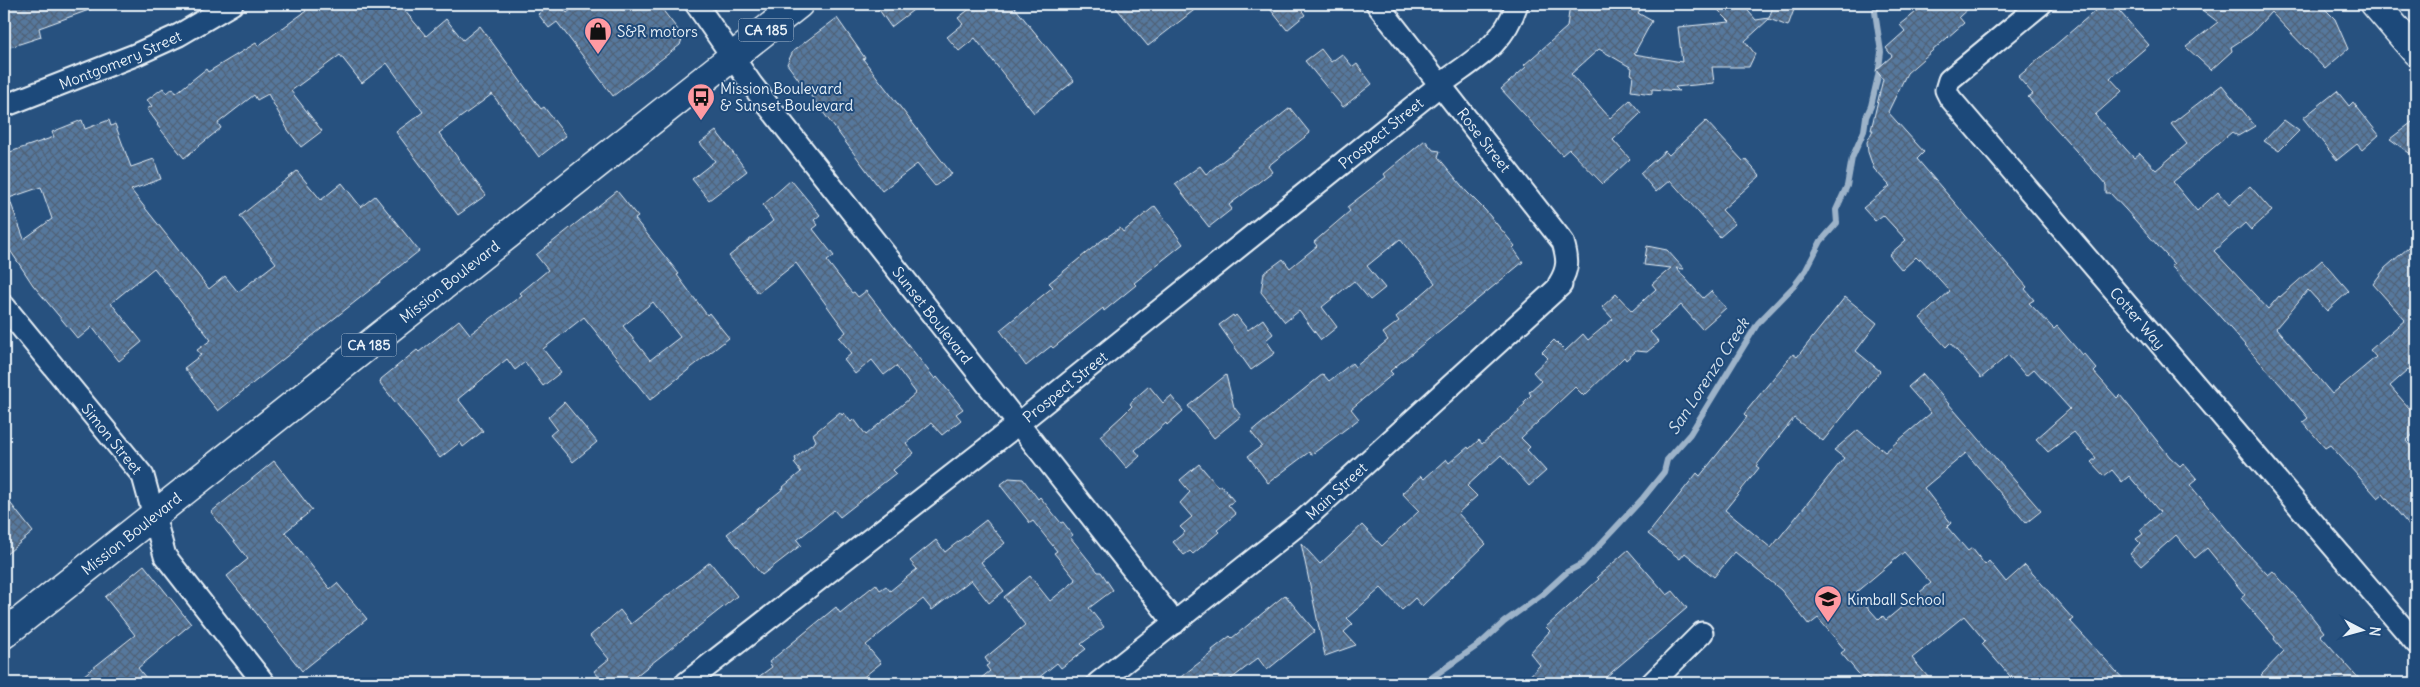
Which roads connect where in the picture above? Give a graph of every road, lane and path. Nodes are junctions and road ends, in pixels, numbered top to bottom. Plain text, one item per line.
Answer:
1 (232, 4) edge
2 (696, 4) edge
3 (800, 4) edge
4 (1377, 4) edge
5 (1517, 4) edge
6 (2041, 4) edge
7 (2376, 4) edge
8 (2416, 52) edge
9 (734, 56) junction
10 (1440, 85) junction
11 (4, 106) edge
12 (1559, 284) joint
13 (5, 310) edge
14 (1018, 424) junction
15 (153, 516) junction
16 (1175, 623) junction
17 (4, 634) edge
18 (1702, 634) dead end
19 (2416, 642) edge
20 (264, 683) edge
21 (686, 683) edge
22 (1098, 683) edge
23 (1652, 683) edge

1 - 11 street, Montgomery Street
2 - 9 street, Sunset Boulevard
3 - 9 main road, Mission Boulevard / CA 185
4 - 10 street, Rose Street
5 - 10 street, Prospect Street
6 - 19 street, Cotter Way
7 - 8 main road
9 - 14 street, Sunset Boulevard
9 - 15 main road, Mission Boulevard / CA 185
10 - 12 street, Rose Street
10 - 14 street, Prospect Street
12 - 16 street, Main Street
13 - 15 street, Simon Street
14 - 16 street, Sunset Boulevard
14 - 21 street, Prospect Street
15 - 17 main road, Mission Boulevard / CA 185
15 - 20 street, Simon Street
16 - 22 street, Main Street
18 - 23 street

